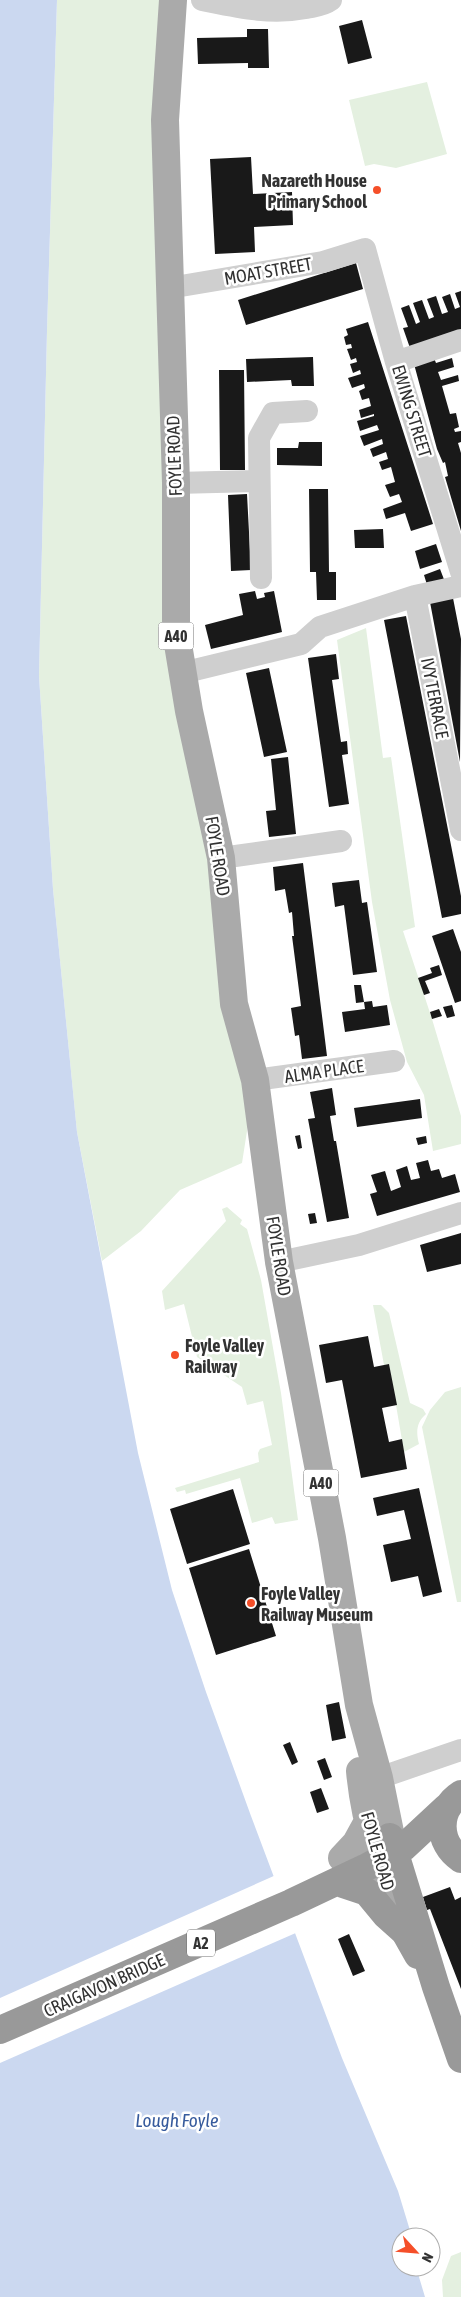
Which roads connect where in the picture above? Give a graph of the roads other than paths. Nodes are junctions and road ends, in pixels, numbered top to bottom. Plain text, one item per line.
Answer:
1 (173, 0) edge
2 (202, 0) edge
3 (331, 0) edge
4 (365, 249) joint
5 (169, 288) junction
6 (461, 340) edge
7 (396, 362) junction
8 (307, 411) dead end
9 (258, 481) junction
10 (176, 483) junction
11 (461, 572) edge
12 (261, 578) dead end
13 (461, 586) edge
14 (416, 596) junction
15 (182, 673) junction
16 (461, 830) edge
17 (341, 841) dead end
18 (222, 858) junction
19 (394, 1061) dead end
20 (255, 1080) junction
21 (461, 1213) edge
22 (279, 1262) junction
23 (359, 1704) junction
24 (461, 1750) edge
25 (379, 1778) junction
26 (454, 1801) edge
27 (388, 1847) junction
28 (457, 1856) edge
29 (342, 1871) junction
30 (405, 1932) junction
31 (436, 1987) junction
32 (0, 2030) edge
33 (461, 2059) edge

1 - 5 main road, FOYLE ROAD / A40
2 - 3 street
4 - 5 street, MOAT STREET
4 - 7 street, EWING STREET
5 - 10 main road, FOYLE ROAD / A40
6 - 7 street
7 - 11 street, EWING STREET
8 - 9 street
9 - 10 street
9 - 12 street
10 - 15 main road, FOYLE ROAD / A40
13 - 14 street
14 - 15 street
14 - 16 street, IVY TERRACE
15 - 18 main road, FOYLE ROAD / A40
17 - 18 street
18 - 20 main road, FOYLE ROAD / A40
19 - 20 street, ALMA PLACE
20 - 22 main road, FOYLE ROAD / A40
21 - 22 street
22 - 23 main road, FOYLE ROAD / A40
23 - 25 main road, FOYLE ROAD / A40
23 - 27 main road, FOYLE ROAD / A40
24 - 25 street
25 - 27 main road, FOYLE ROAD / A40
26 - 27 highway, CRAIGAVON BRIDGE / A2
26 - 28 highway, A2
27 - 28 highway, CRAIGAVON BRIDGE / A2
27 - 29 highway, CRAIGAVON BRIDGE / A2
27 - 29 main road
27 - 30 main road, FOYLE ROAD / A40
27 - 31 highway, FOYLE ROAD
27 - 32 highway, CRAIGAVON BRIDGE / A2
29 - 30 highway
30 - 31 highway, FOYLE ROAD
31 - 33 highway, FOYLE ROAD

